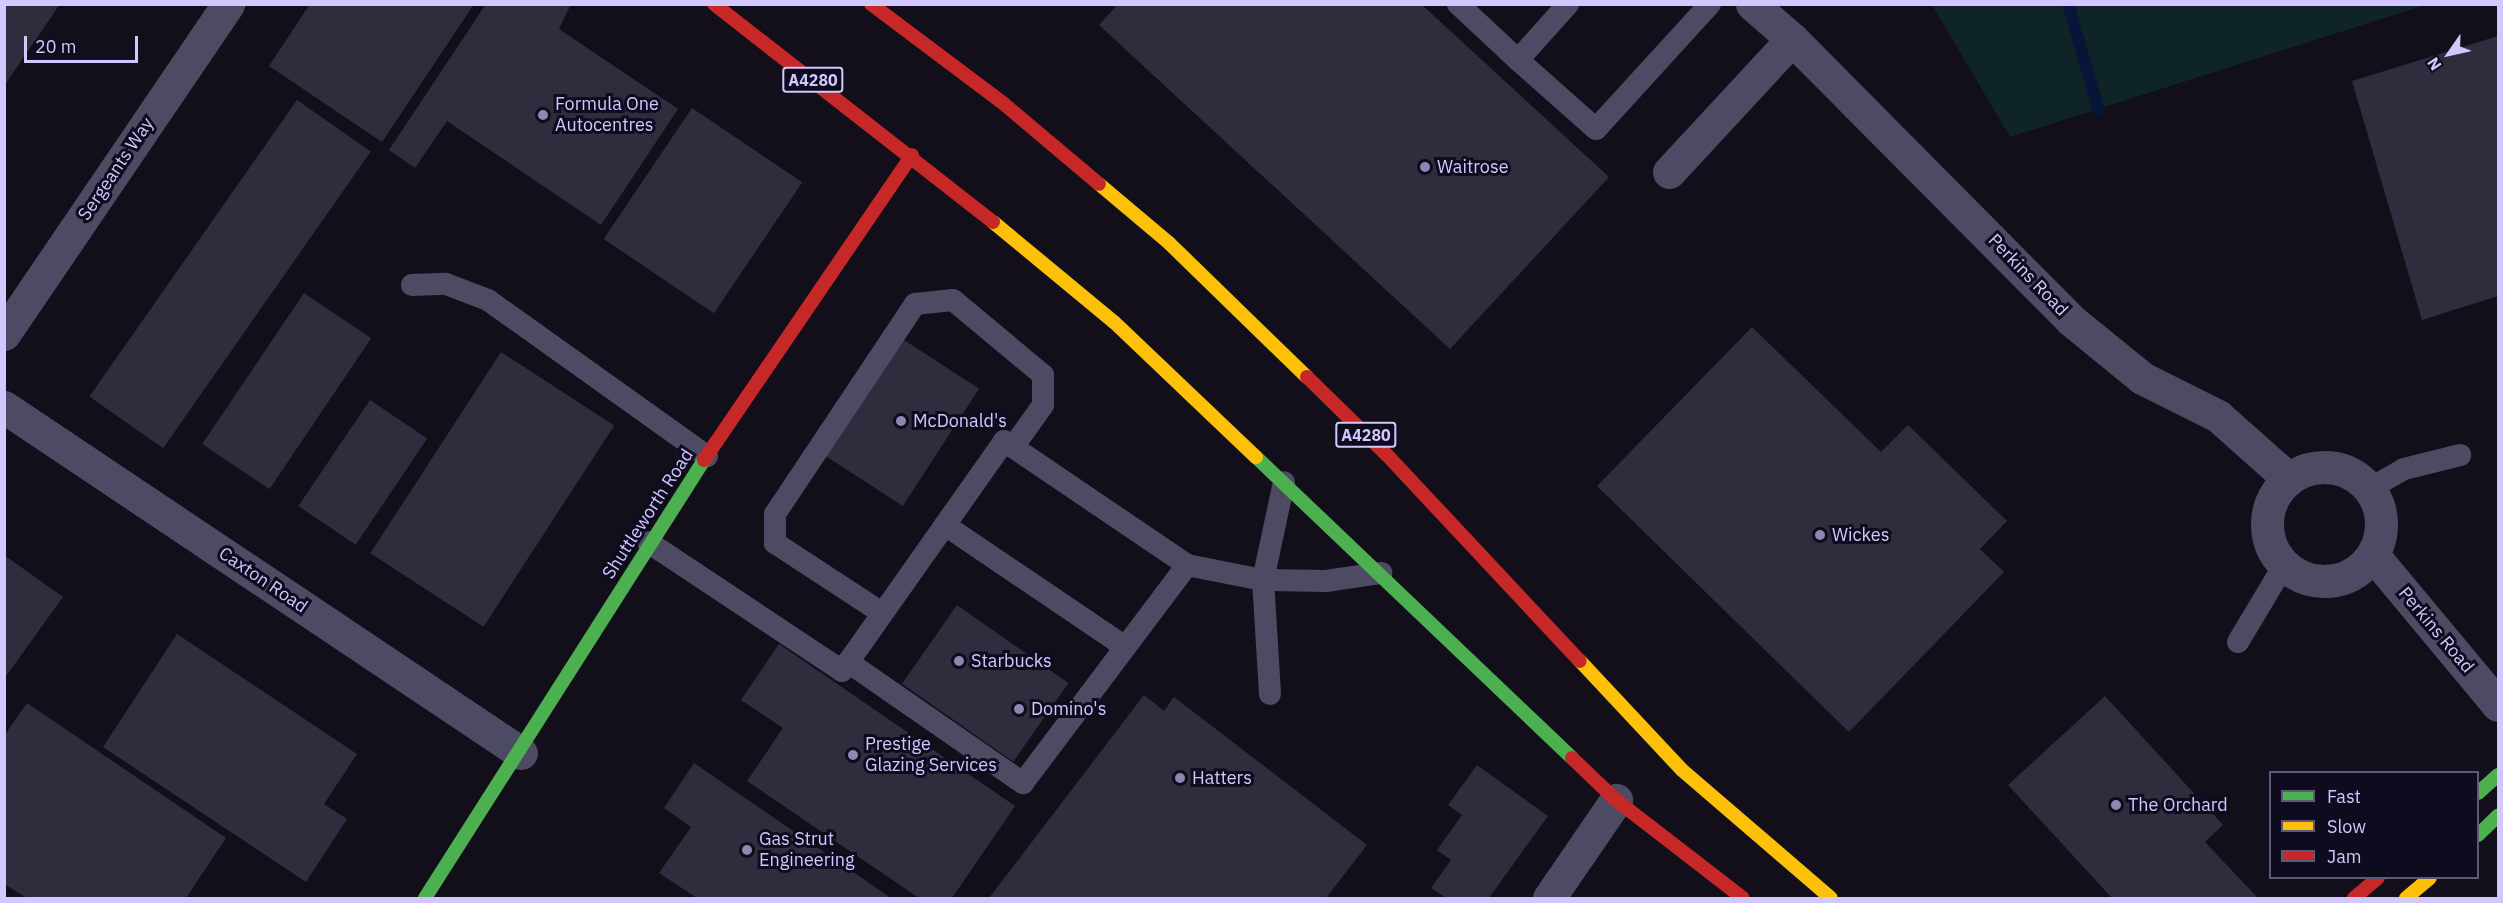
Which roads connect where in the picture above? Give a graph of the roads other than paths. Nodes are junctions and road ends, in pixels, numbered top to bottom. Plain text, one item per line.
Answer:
1 (228, 4) edge
2 (714, 4) edge
3 (871, 4) edge
4 (1458, 4) edge
5 (1568, 4) edge
6 (1710, 4) edge
7 (1752, 4) edge
8 (1792, 39) junction
9 (1518, 60) junction
10 (912, 155) junction
11 (1669, 172) dead end
12 (412, 285) dead end
13 (4, 334) edge
14 (4, 407) edge
15 (1013, 447) junction
16 (2460, 455) dead end
17 (707, 456) junction
18 (2289, 479) junction
19 (1284, 482) junction
20 (2371, 488) junction
21 (945, 525) junction
22 (648, 542) junction
23 (2373, 555) junction
24 (1187, 565) junction
25 (2284, 565) junction
26 (1381, 573) junction
27 (1263, 580) junction
28 (882, 613) junction
29 (2238, 642) dead end
30 (1125, 646) junction
31 (848, 662) junction
32 (1270, 694) dead end
33 (2499, 705) edge
34 (521, 753) junction
35 (2499, 775) edge
36 (2479, 792) edge
37 (1616, 800) junction
38 (2499, 816) edge
39 (2479, 834) edge
40 (2377, 879) edge
41 (2429, 879) edge
42 (425, 898) edge
43 (1549, 898) edge
44 (1743, 898) edge
45 (1831, 898) edge
46 (2354, 898) edge
47 (2406, 898) edge

1 - 13 street, Sergeants Way
2 - 10 main road, A4280
3 - 45 main road, A4280
4 - 9 lane
5 - 9 lane
6 - 9 lane
7 - 8 street, Perkins Road
8 - 11 street
8 - 18 street, Perkins Road
10 - 17 main road, Shuttleworth Road
10 - 19 main road, A4280
12 - 17 lane
14 - 34 street, Caxton Road
15 - 21 lane
15 - 24 lane
15 - 28 lane
16 - 20 lane
17 - 22 main road, Shuttleworth Road
18 - 20 street
18 - 25 street
19 - 26 main road, A4280
19 - 27 lane
20 - 23 street
21 - 28 lane
21 - 30 lane
22 - 31 lane
22 - 34 main road, Shuttleworth Road
23 - 25 street
23 - 33 street, Perkins Road
24 - 27 lane
24 - 30 lane
25 - 29 lane
26 - 27 lane
26 - 37 main road, A4280
27 - 32 lane
28 - 31 lane
30 - 31 lane
34 - 42 main road, Shuttleworth Road
35 - 36 main road
37 - 43 street
37 - 44 main road, A4280
38 - 39 main road
40 - 46 main road
41 - 47 main road

